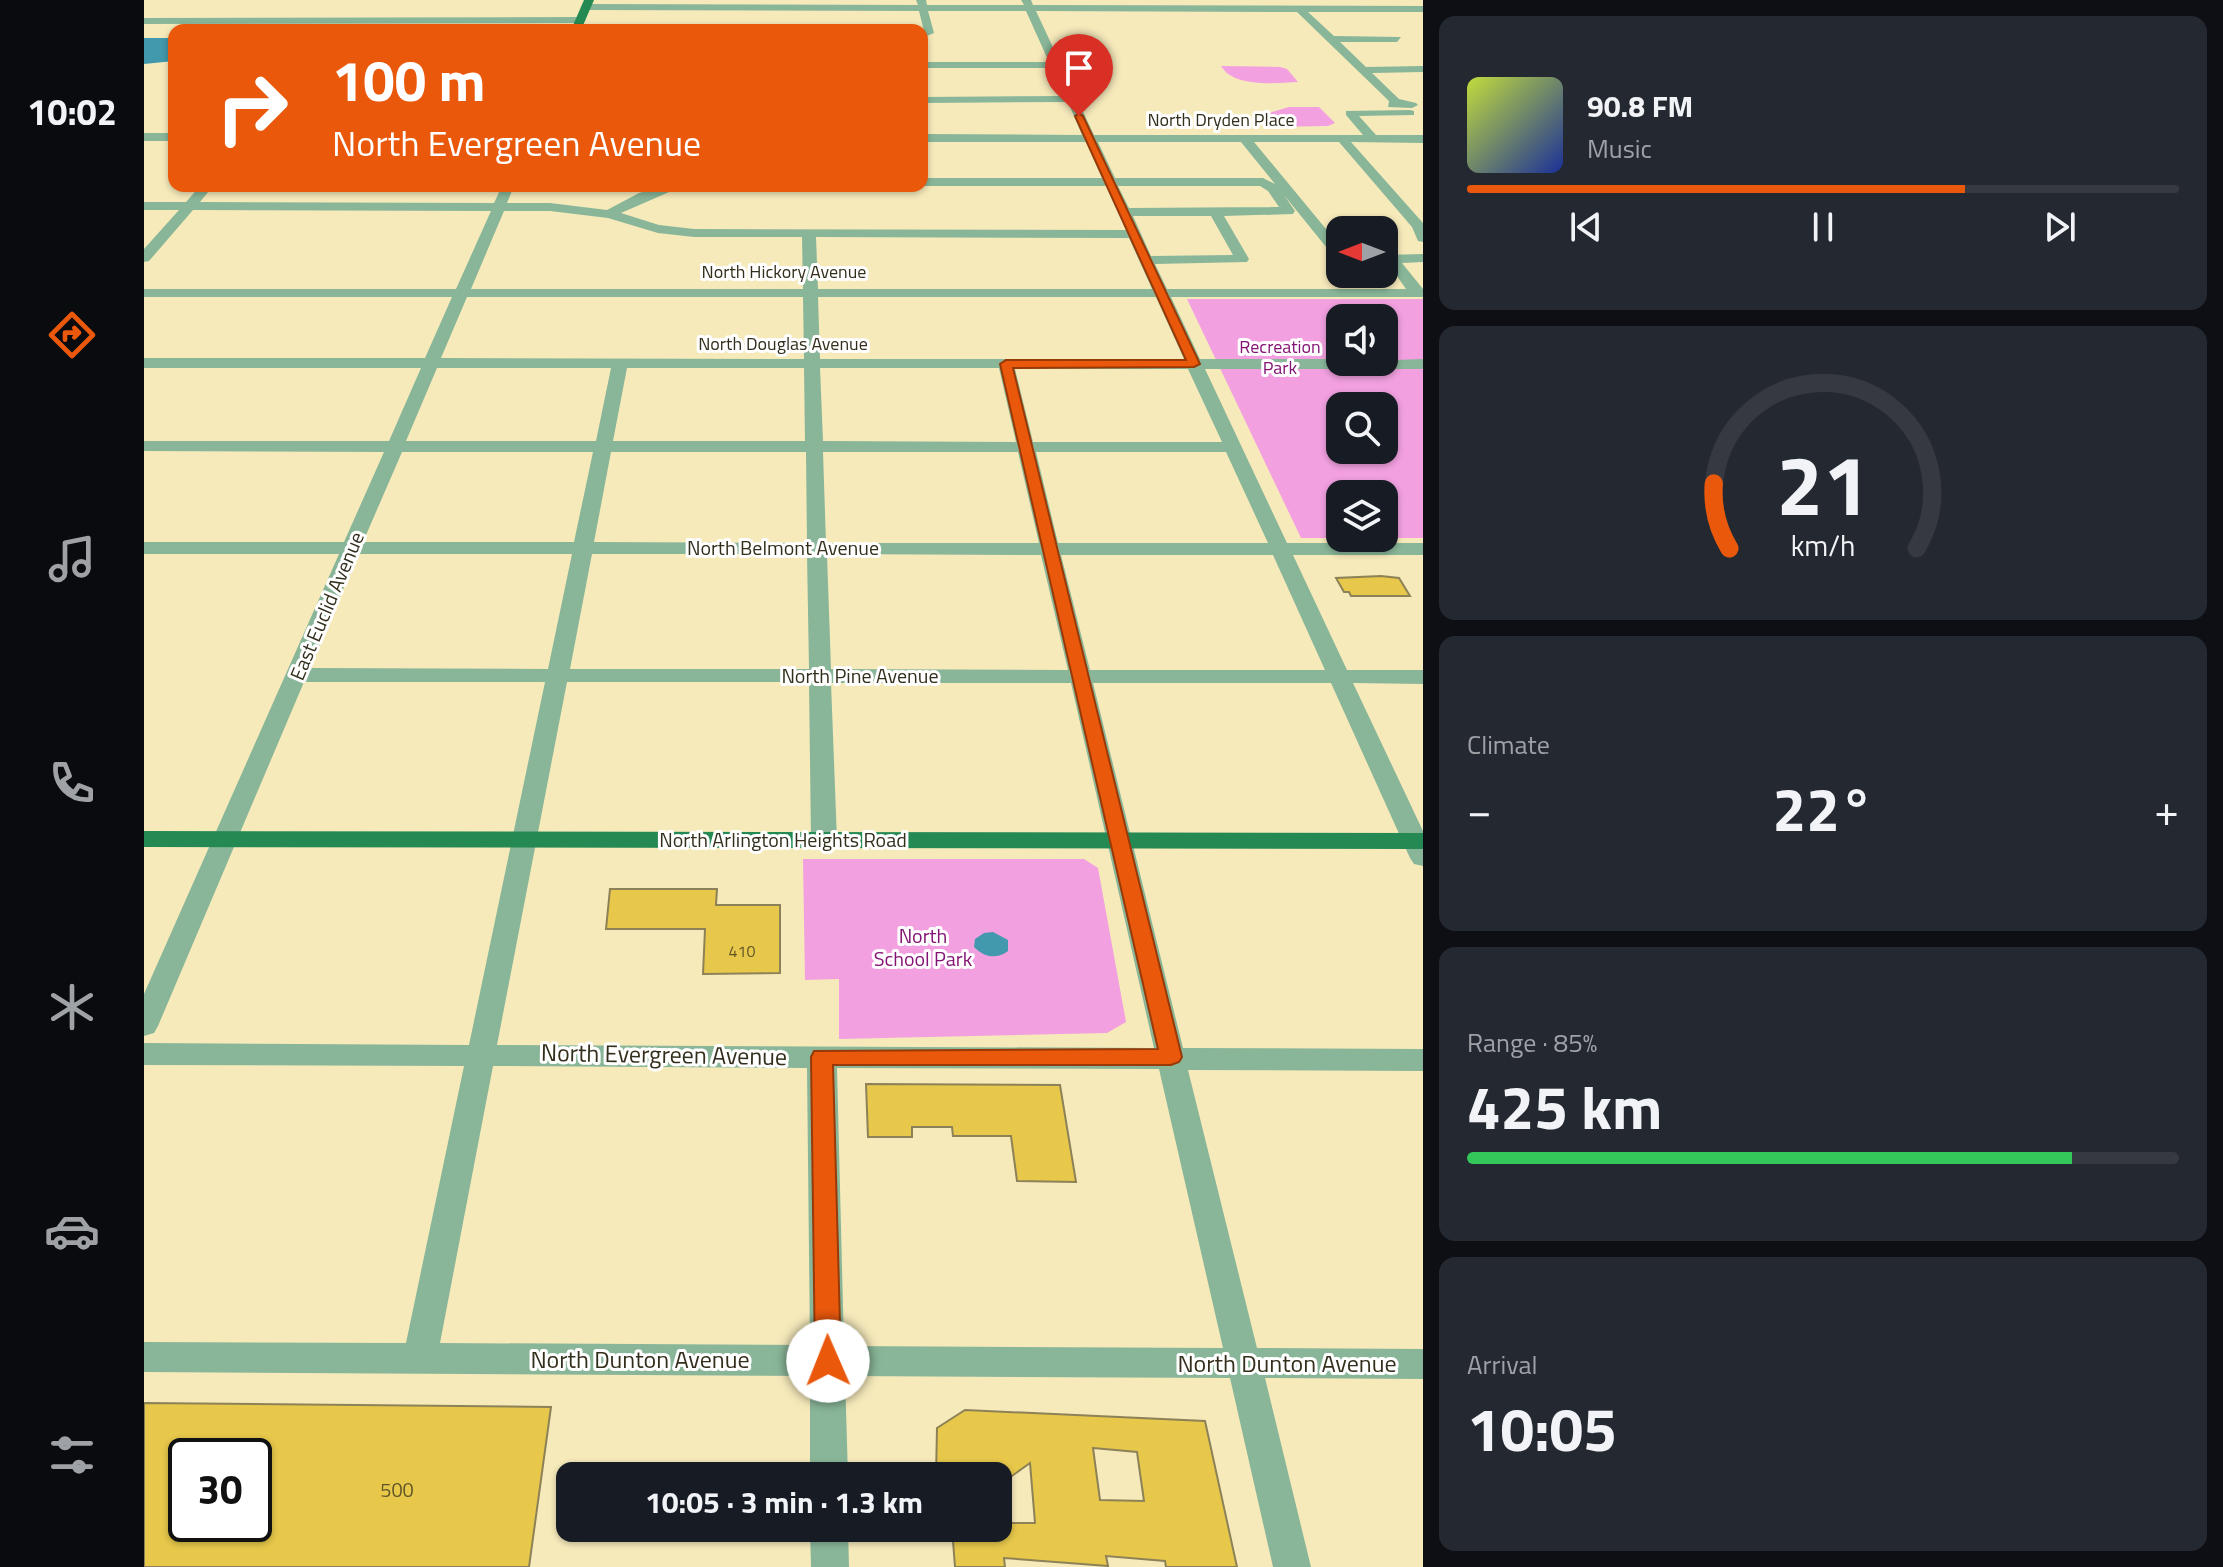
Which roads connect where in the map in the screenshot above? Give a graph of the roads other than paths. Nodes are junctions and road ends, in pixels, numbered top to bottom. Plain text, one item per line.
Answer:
1 (1341, 0) edge
2 (588, 4) edge
3 (922, 4) edge
4 (1028, 4) edge
5 (1299, 8) junction
6 (1350, 8) junction
7 (1423, 9) edge
8 (144, 21) edge
9 (470, 24) edge
10 (578, 24) edge
11 (924, 24) edge
12 (1331, 39) junction
13 (1397, 39) dead end
14 (928, 65) edge
15 (1056, 65) junction
16 (1423, 69) edge
17 (1361, 70) junction
18 (1072, 99) junction
19 (928, 100) edge
20 (1395, 101) dead end
21 (1423, 113) edge
22 (144, 137) edge
23 (168, 137) edge
24 (928, 138) edge
25 (1089, 138) junction
26 (1244, 138) junction
27 (1342, 139) junction
28 (1373, 139) junction
29 (1423, 139) edge
30 (928, 182) edge
31 (1110, 182) junction
32 (202, 192) edge
33 (505, 192) edge
34 (657, 192) edge
35 (144, 206) edge
36 (190, 206) junction
37 (499, 207) junction
38 (1123, 212) junction
39 (1216, 212) junction
40 (609, 214) junction
41 (809, 233) junction
42 (1134, 234) junction
43 (1326, 238) edge
44 (1423, 238) edge
45 (144, 258) edge
46 (1423, 258) edge
47 (1398, 259) edge
48 (1146, 260) junction
49 (1398, 270) edge
50 (460, 292) junction
51 (811, 292) junction
52 (144, 293) edge
53 (1161, 293) junction
54 (1420, 293) edge
55 (144, 363) edge
56 (431, 363) junction
57 (620, 364) junction
58 (812, 364) junction
59 (1006, 364) junction
60 (1194, 364) junction
61 (1423, 364) edge
62 (144, 446) edge
63 (395, 446) junction
64 (604, 446) junction
65 (814, 447) junction
66 (1232, 447) junction
67 (1026, 448) junction
68 (352, 547) junction
69 (583, 547) junction
70 (144, 548) edge
71 (1279, 548) junction
72 (817, 549) junction
73 (1050, 549) junction
74 (1423, 549) edge
75 (297, 675) junction
76 (557, 675) junction
77 (1080, 675) junction
78 (820, 677) junction
79 (1339, 677) junction
80 (1423, 677) edge
81 (144, 839) edge
82 (227, 839) junction
83 (524, 840) junction
84 (824, 840) junction
85 (1119, 841) junction
86 (1420, 847) edge
87 (144, 1026) edge
88 (144, 1054) edge
89 (481, 1054) junction
90 (822, 1057) junction
91 (1171, 1057) junction
92 (1423, 1060) edge
93 (144, 1357) edge
94 (420, 1358) junction
95 (828, 1361) junction
96 (1244, 1363) junction
97 (1423, 1364) edge
98 (829, 1462) edge
99 (829, 1542) edge
100 (830, 1567) edge
101 (1292, 1567) edge

1 - 6 street
2 - 3 street
2 - 10 main road
3 - 4 street
3 - 11 street
4 - 5 street
4 - 15 street
5 - 6 street
5 - 12 street
6 - 7 street
8 - 9 street
12 - 13 street
12 - 17 street
14 - 15 street
15 - 18 street
16 - 17 street
17 - 20 street
18 - 19 street
18 - 25 street
21 - 28 street
22 - 23 street
24 - 25 street, North Dryden Place
25 - 26 street, North Dryden Place
25 - 31 street
26 - 27 street, North Dryden Place
26 - 43 street
27 - 28 street, North Dryden Place
27 - 44 street
28 - 29 street, North Dryden Place
30 - 31 street
31 - 38 street
31 - 39 street
32 - 36 street
33 - 37 street, East Euclid Avenue
34 - 40 street
35 - 36 street
36 - 37 street
36 - 45 street
37 - 40 street
37 - 50 street, East Euclid Avenue
38 - 39 street
38 - 42 street
39 - 48 street
40 - 41 street
41 - 42 street
41 - 51 street
42 - 48 street
46 - 47 street
48 - 53 street
49 - 54 street
50 - 51 street, North Hickory Avenue
50 - 52 street, North Hickory Avenue
50 - 56 street, East Euclid Avenue
51 - 53 street, North Hickory Avenue
51 - 58 street
53 - 54 street, North Hickory Avenue
53 - 60 street
55 - 56 street, North Douglas Avenue
56 - 57 street, North Douglas Avenue
56 - 63 street, East Euclid Avenue
57 - 58 street, North Douglas Avenue
57 - 64 street
58 - 59 street, North Douglas Avenue
58 - 65 street
59 - 60 street, North Douglas Avenue
59 - 67 street
60 - 61 street, North Douglas Avenue
60 - 66 street
62 - 63 street
63 - 64 street
63 - 68 street, East Euclid Avenue
64 - 65 street
64 - 69 street
65 - 67 street
65 - 72 street
66 - 67 street
66 - 71 street
67 - 73 street
68 - 69 street, North Belmont Avenue
68 - 70 street, North Belmont Avenue
68 - 75 street, East Euclid Avenue
69 - 72 street, North Belmont Avenue
69 - 76 street
71 - 73 street, North Belmont Avenue
71 - 74 street, North Belmont Avenue
71 - 79 street
72 - 73 street, North Belmont Avenue
72 - 78 street
73 - 77 street
75 - 76 street, North Pine Avenue
75 - 82 street, East Euclid Avenue
76 - 78 street, North Pine Avenue
76 - 83 street
77 - 78 street, North Pine Avenue
77 - 79 street, North Pine Avenue
77 - 85 street
78 - 84 street
79 - 80 street, North Pine Avenue
79 - 86 street
81 - 82 main road, North Arlington Heights Road
82 - 83 main road, North Arlington Heights Road
82 - 87 street, East Euclid Avenue
83 - 84 main road, North Arlington Heights Road
83 - 89 street
84 - 85 main road, North Arlington Heights Road
85 - 86 main road, North Arlington Heights Road
85 - 91 street
88 - 89 street, North Evergreen Avenue
89 - 90 street, North Evergreen Avenue
89 - 94 street
90 - 91 street, North Evergreen Avenue
90 - 95 street
91 - 92 street, North Evergreen Avenue
91 - 96 street
93 - 94 street, North Dunton Avenue
94 - 95 street, North Dunton Avenue
95 - 96 street, North Dunton Avenue
95 - 98 street
96 - 97 street, North Dunton Avenue
96 - 101 street
99 - 100 street

